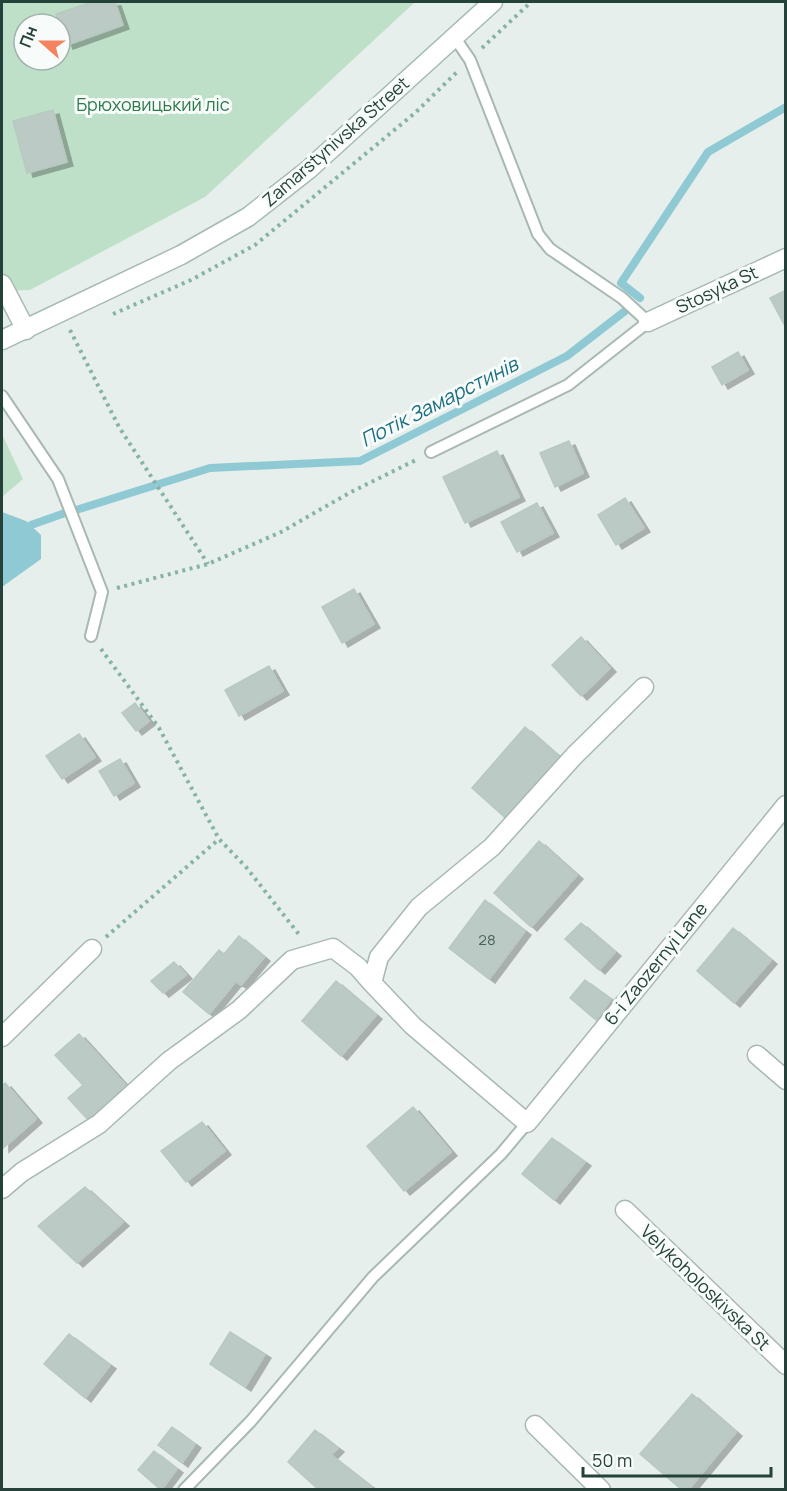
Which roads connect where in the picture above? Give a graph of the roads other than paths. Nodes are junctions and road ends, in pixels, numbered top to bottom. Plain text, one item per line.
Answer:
1 (493, 2) edge
2 (455, 38) junction
3 (786, 258) edge
4 (2, 284) edge
5 (648, 322) junction
6 (26, 330) junction
7 (2, 340) edge
8 (2, 396) edge
9 (431, 452) road end
10 (91, 636) road end
11 (644, 687) dead end
12 (786, 805) edge
13 (92, 949) road end
14 (372, 983) junction
15 (2, 1037) edge
16 (758, 1054) dead end
17 (786, 1080) edge
18 (526, 1123) junction
19 (2, 1189) edge
20 (625, 1210) dead end
21 (786, 1365) edge
22 (535, 1425) dead end
23 (184, 1490) edge
24 (601, 1490) edge

1 - 2 street, Zamarstynivska Street
2 - 5 lane
2 - 6 street, Zamarstynivska Street
3 - 5 street, Stosyka St
4 - 6 street
5 - 9 lane
6 - 7 street, Zamarstynivska Street
8 - 10 lane
11 - 14 street
12 - 18 street, 6-i Zaozernyi Lane
13 - 15 street
14 - 18 street
14 - 19 street
16 - 17 street
18 - 23 lane
20 - 21 street, Velykoholoskivska St
22 - 24 street

